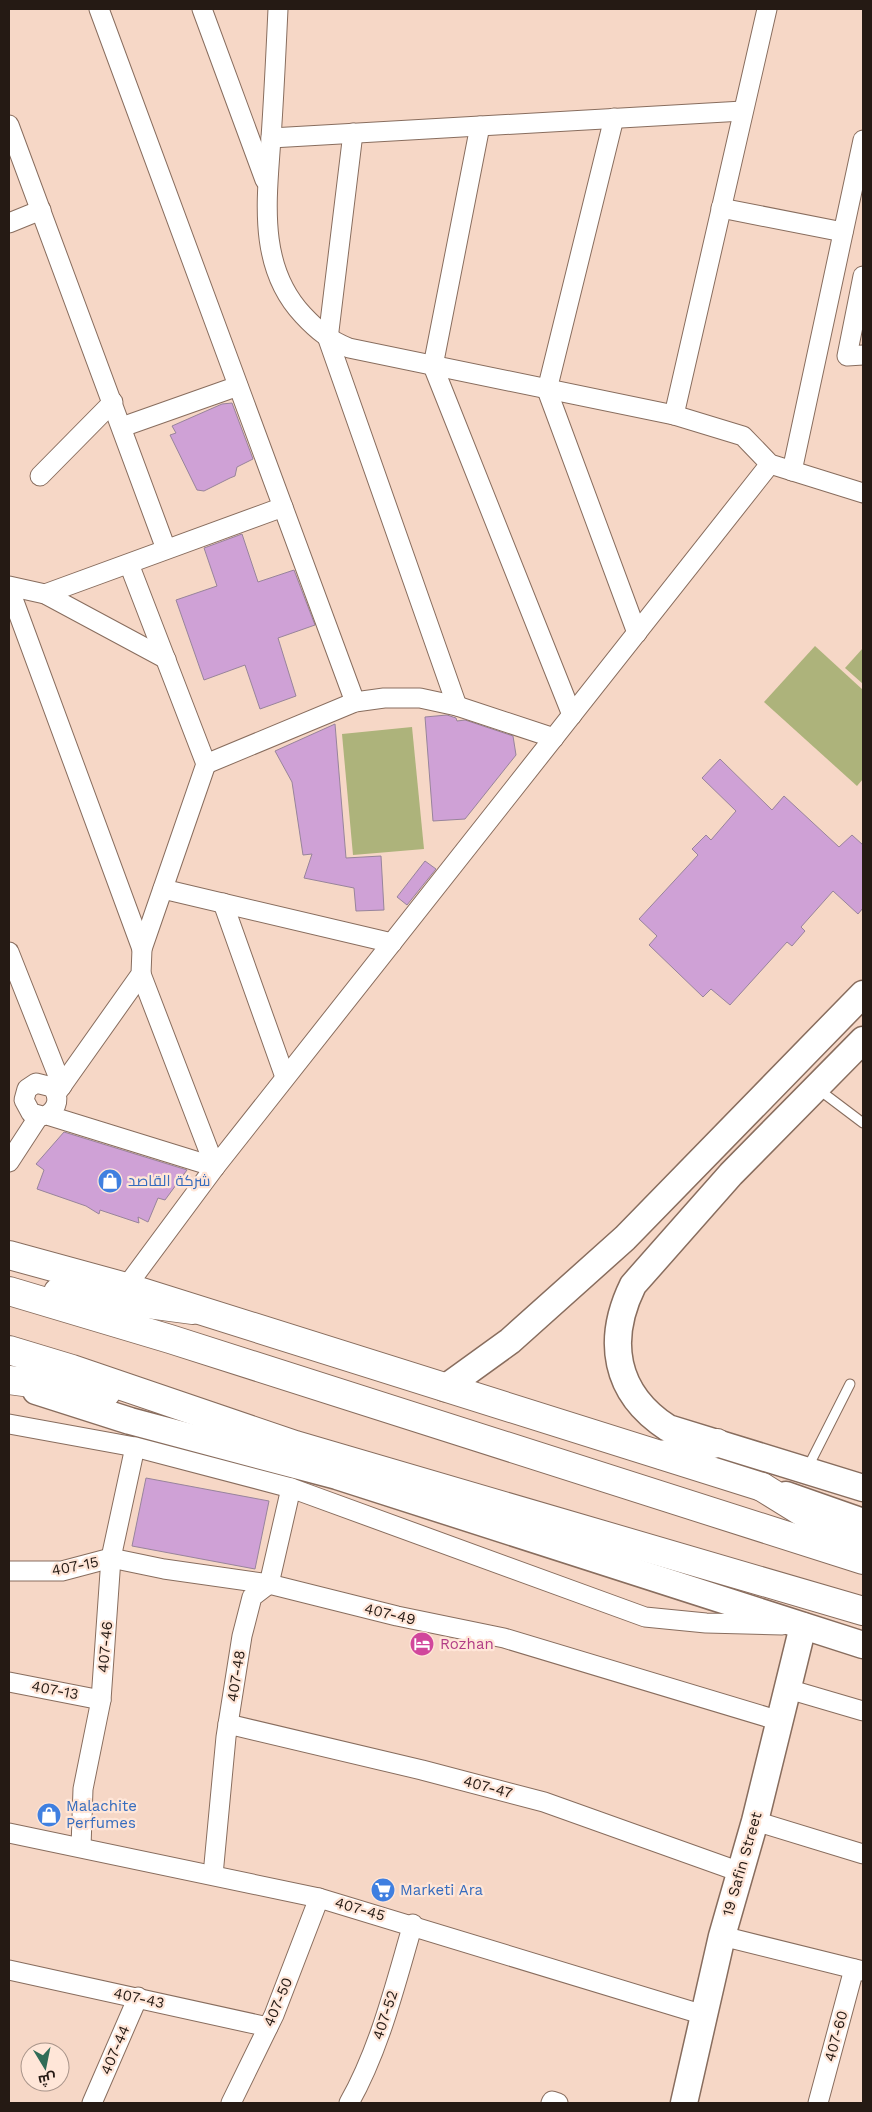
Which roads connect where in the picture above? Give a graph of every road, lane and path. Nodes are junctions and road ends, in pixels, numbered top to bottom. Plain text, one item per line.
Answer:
1 (99, 9) edge
2 (202, 9) edge
3 (278, 9) edge
4 (767, 9) edge
5 (744, 111) junction
6 (614, 118) junction
7 (9, 125) edge
8 (480, 126) junction
9 (353, 133) junction
10 (272, 138) junction
11 (863, 140) edge
12 (268, 186) junction
13 (722, 208) junction
14 (41, 210) junction
15 (9, 223) edge
16 (843, 232) junction
17 (863, 276) edge
18 (328, 339) junction
19 (863, 355) edge
20 (433, 366) junction
21 (238, 386) junction
22 (547, 390) junction
23 (113, 402) junction
24 (674, 415) junction
25 (122, 427) junction
26 (770, 464) junction
27 (792, 471) junction
28 (40, 476) dead end
29 (863, 493) edge
30 (283, 507) junction
31 (166, 549) junction
32 (129, 564) junction
33 (9, 587) edge
34 (45, 594) junction
35 (638, 632) junction
36 (166, 659) junction
37 (355, 702) junction
38 (457, 706) junction
39 (572, 715) junction
40 (554, 738) junction
41 (206, 764) junction
42 (163, 889) junction
43 (223, 903) junction
44 (392, 942) junction
45 (142, 949) junction
46 (9, 952) edge
47 (141, 974) junction
48 (863, 994) edge
49 (863, 1040) edge
50 (285, 1077) junction
51 (816, 1087) junction
52 (59, 1090) junction
53 (17, 1092) edge
54 (43, 1115) junction
55 (863, 1124) edge
56 (9, 1162) edge
57 (215, 1167) junction
58 (9, 1255) edge
59 (9, 1286) edge
60 (126, 1287) junction
61 (9, 1291) edge
62 (193, 1310) junction
63 (9, 1350) edge
64 (9, 1381) edge
65 (850, 1384) dead end
66 (444, 1388) junction
67 (169, 1401) junction
68 (9, 1424) edge
69 (717, 1443) junction
70 (135, 1447) junction
71 (660, 1456) junction
72 (806, 1470) junction
73 (762, 1487) junction
74 (291, 1488) junction
75 (863, 1488) edge
76 (863, 1522) edge
77 (863, 1550) edge
78 (111, 1558) junction
79 (863, 1560) edge
80 (9, 1571) edge
81 (269, 1584) junction
82 (863, 1612) edge
83 (802, 1626) junction
84 (863, 1645) edge
85 (9, 1682) edge
86 (788, 1689) junction
87 (101, 1700) junction
88 (863, 1711) edge
89 (780, 1721) junction
90 (228, 1724) junction
91 (755, 1821) junction
92 (9, 1833) edge
93 (81, 1847) junction
94 (863, 1854) edge
95 (740, 1872) junction
96 (213, 1875) junction
97 (319, 1898) junction
98 (413, 1924) junction
99 (722, 1936) junction
100 (9, 1970) edge
101 (859, 1970) edge
102 (138, 1997) junction
103 (704, 2015) junction
104 (268, 2027) junction
105 (92, 2103) edge
106 (231, 2103) edge
107 (349, 2103) edge
108 (684, 2103) edge
109 (818, 2103) edge

1 - 21 street
2 - 12 street
3 - 10 street
4 - 5 street
5 - 6 street
5 - 13 street
6 - 8 street
6 - 22 street
7 - 14 street
8 - 9 street
8 - 20 street
9 - 10 street
9 - 18 street
10 - 12 street
11 - 16 street
12 - 18 street
13 - 16 street
13 - 24 street
14 - 15 street
14 - 23 street
16 - 27 street
17 - 19 street
18 - 20 street
18 - 38 street
20 - 22 street
20 - 39 street
21 - 25 street
21 - 30 street
22 - 24 street
22 - 35 street
23 - 25 street
23 - 28 street
24 - 26 street
25 - 31 street
26 - 27 street
26 - 35 street
27 - 29 street
30 - 31 street
30 - 37 street
31 - 32 street
32 - 34 street
32 - 36 street
33 - 34 street
33 - 45 street
34 - 36 street
35 - 39 street
36 - 41 street
37 - 38 street
37 - 41 street
38 - 40 street
39 - 40 street
40 - 44 street
41 - 42 street
42 - 43 street
42 - 45 street
43 - 44 street
43 - 50 street
44 - 50 street
45 - 47 street
46 - 52 street
47 - 52 street
47 - 57 street
48 - 66 street
49 - 51 street
50 - 57 street
51 - 55 lane
51 - 69 street
52 - 53 street
52 - 54 street
53 - 54 street
54 - 56 street
54 - 57 street
57 - 60 street
58 - 60 main road
59 - 62 main road
60 - 62 main road
61 - 79 main road
62 - 66 main road
63 - 67 main road
64 - 67 main road
64 - 83 street
65 - 72 lane
66 - 71 main road
67 - 82 main road
68 - 70 street
69 - 71 main road
69 - 72 street
70 - 74 street
70 - 78 street, 407-46
71 - 73 main road
72 - 75 street
73 - 76 street
73 - 77 main road
74 - 81 street
74 - 83 street
78 - 80 street, 407-15
78 - 81 street, 407-49
78 - 87 street, 407-46
81 - 89 street, 407-49
81 - 90 street, 407-48
83 - 84 street
83 - 86 street, 19 Safin Street
85 - 87 street, 407-13
86 - 88 street
86 - 89 street, 19 Safin Street
87 - 93 street, 407-46
89 - 91 street, 19 Safin Street
90 - 95 street, 407-47
90 - 96 street, 407-48
91 - 94 street
91 - 95 street, 19 Safin Street
92 - 93 street, 407-45
93 - 96 street, 407-45
95 - 99 street, 19 Safin Street
96 - 97 street, 407-45
97 - 98 street, 407-45
97 - 104 street, 407-50
98 - 103 street, 407-45
98 - 107 street, 407-52
99 - 101 street
99 - 103 street, 19 Safin Street
100 - 102 street, 407-43
101 - 109 street, 407-60
102 - 104 street, 407-43
102 - 105 street, 407-44
103 - 108 street, 19 Safin Street
104 - 106 street, 407-50

